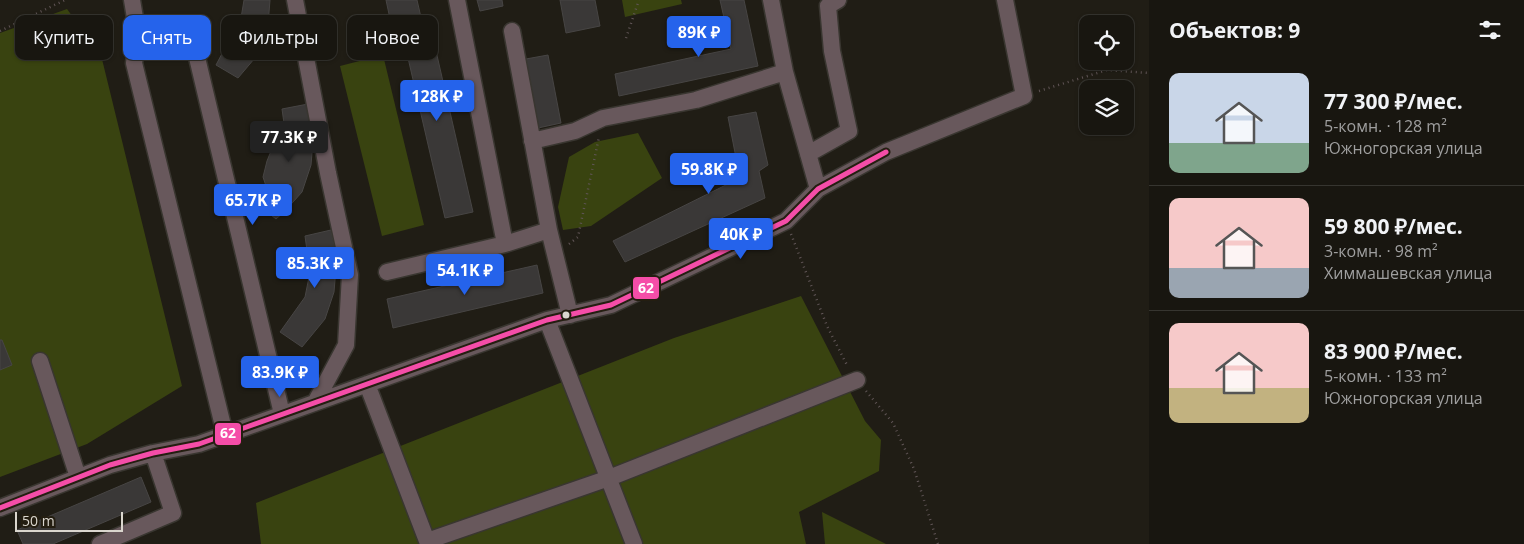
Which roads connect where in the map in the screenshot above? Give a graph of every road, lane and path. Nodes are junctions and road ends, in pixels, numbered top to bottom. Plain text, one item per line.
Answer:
1 (65, 0) edge
2 (132, 0) edge
3 (295, 0) edge
4 (457, 0) edge
5 (639, 0) edge
6 (771, 0) edge
7 (838, 0) edge
8 (1005, 0) edge
9 (0, 31) edge
10 (512, 31) dead end
11 (626, 38) dead end
12 (198, 60) edge
13 (785, 72) junction
14 (1149, 73) edge
15 (1024, 96) junction
16 (603, 118) junction
17 (532, 141) junction
18 (808, 154) junction
19 (818, 189) junction
20 (549, 230) junction
21 (505, 244) junction
22 (555, 254) junction
23 (387, 272) dead end
24 (570, 315) junction
25 (547, 320) junction
26 (40, 361) dead end
27 (857, 380) dead end
28 (367, 384) junction
29 (316, 401) junction
30 (282, 414) junction
31 (225, 434) junction
32 (153, 453) junction
33 (78, 477) junction
34 (609, 478) junction
35 (0, 508) edge
36 (100, 544) edge
37 (634, 544) edge

1 - 9 path
2 - 31 street
3 - 29 street
4 - 21 street
5 - 11 path
6 - 13 street
7 - 18 street
8 - 15 street
10 - 17 street
12 - 30 street
13 - 16 street
13 - 18 street
14 - 15 path
15 - 19 street
16 - 17 street
16 - 22 path
17 - 20 street
18 - 19 street
19 - 24 street
20 - 21 street
20 - 22 street
21 - 23 street
22 - 24 street
24 - 25 street
25 - 28 street
25 - 34 street
26 - 33 street
27 - 34 street
28 - 29 street
28 - 34 street
29 - 30 street
30 - 31 street
31 - 32 street
32 - 33 street
32 - 36 street
33 - 35 street
34 - 37 street

